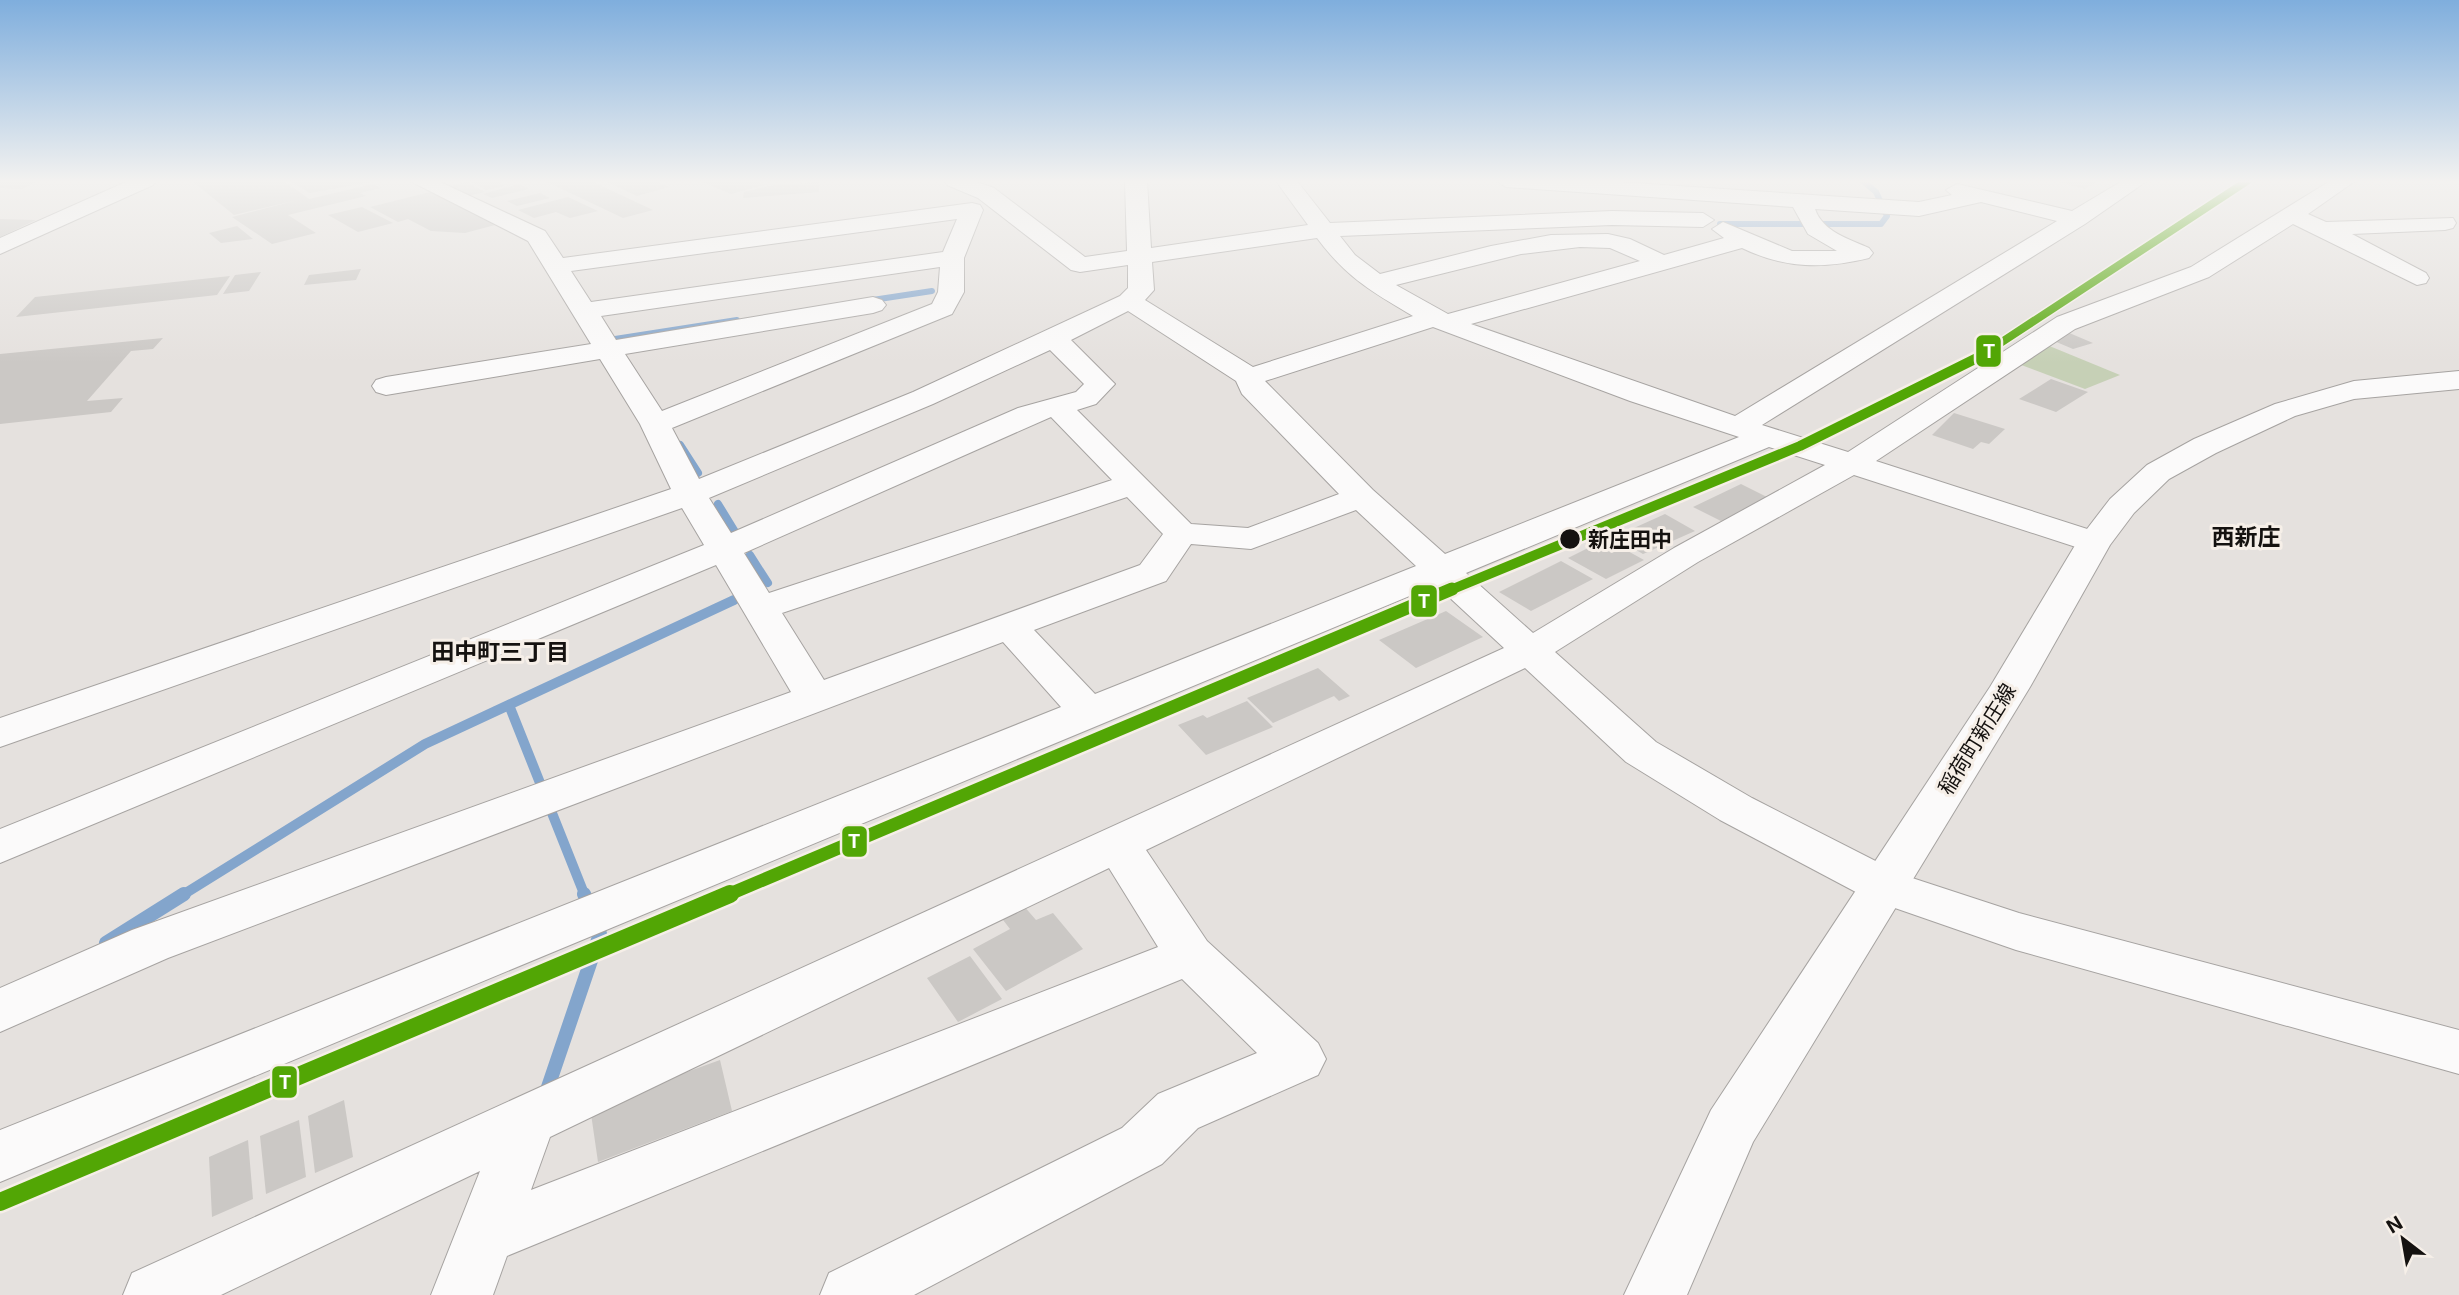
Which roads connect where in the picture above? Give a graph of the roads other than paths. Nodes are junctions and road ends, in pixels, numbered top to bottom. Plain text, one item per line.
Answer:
1 (540, 241) edge
2 (715, 241) edge
3 (960, 241) edge
4 (1042, 241) edge
5 (1139, 241) edge
6 (1242, 241) edge
7 (1331, 241) edge
8 (1599, 241) edge
9 (1610, 241) edge
10 (1739, 241) edge
11 (1748, 241) edge
12 (1836, 241) edge
13 (2037, 241) edge
14 (2249, 241) edge
15 (2348, 241) edge
16 (1140, 256) junction
17 (952, 258) junction
18 (1663, 263) junction
19 (555, 266) junction
20 (2417, 278) dead end
21 (1375, 283) junction
22 (1129, 300) junction
23 (873, 305) dead end
24 (584, 311) junction
25 (1440, 321) junction
26 (1053, 338) junction
27 (607, 348) junction
28 (1251, 377) junction
29 (2459, 380) edge
30 (386, 386) dead end
31 (1057, 406) junction
32 (655, 424) junction
33 (1753, 431) junction
34 (1852, 463) junction
35 (1133, 484) junction
36 (690, 494) junction
37 (1360, 497) junction
38 (1181, 533) junction
39 (2094, 542) junction
40 (724, 549) junction
41 (1440, 569) junction
42 (760, 608) junction
43 (1009, 626) junction
44 (1532, 650) junction
45 (815, 698) junction
46 (1089, 712) junction
47 (0, 733) edge
48 (1118, 844) junction
49 (0, 847) edge
50 (1886, 887) junction
51 (1189, 955) junction
52 (0, 1011) edge
53 (2459, 1052) edge
54 (528, 1119) junction
55 (0, 1156) edge
56 (485, 1236) junction
57 (154, 1295) edge
58 (462, 1295) edge
59 (851, 1295) edge
60 (1655, 1295) edge

1 - 19 street
2 - 19 street
3 - 17 street
4 - 16 street
5 - 16 street
6 - 16 street
7 - 21 street
8 - 21 street
9 - 18 street
10 - 18 street
11 - 12 street
13 - 33 street
14 - 34 street
15 - 20 street
16 - 22 street
17 - 24 street
17 - 32 street
18 - 25 street
19 - 24 street
21 - 25 street
22 - 26 street
22 - 28 street
23 - 27 street
24 - 27 street
25 - 28 street
25 - 33 street
26 - 31 street
26 - 36 street
27 - 30 street
27 - 32 street
28 - 37 street
29 - 39 street, 稲荷町新庄線
31 - 35 street
31 - 40 street
32 - 36 street
33 - 34 street
33 - 41 street
34 - 39 street
34 - 44 street
35 - 38 street
35 - 42 street
36 - 40 street
36 - 47 street
37 - 38 street
37 - 41 street
38 - 43 street
39 - 50 street, 稲荷町新庄線
40 - 42 street
40 - 49 street
41 - 44 street
41 - 46 street
42 - 45 street
43 - 45 street
43 - 46 street
44 - 48 street
44 - 50 street
45 - 52 street
46 - 55 street
48 - 51 street
48 - 54 street
50 - 53 street
50 - 60 street, 稲荷町新庄線
51 - 56 street
51 - 59 street
54 - 56 street
54 - 57 street
56 - 58 street

